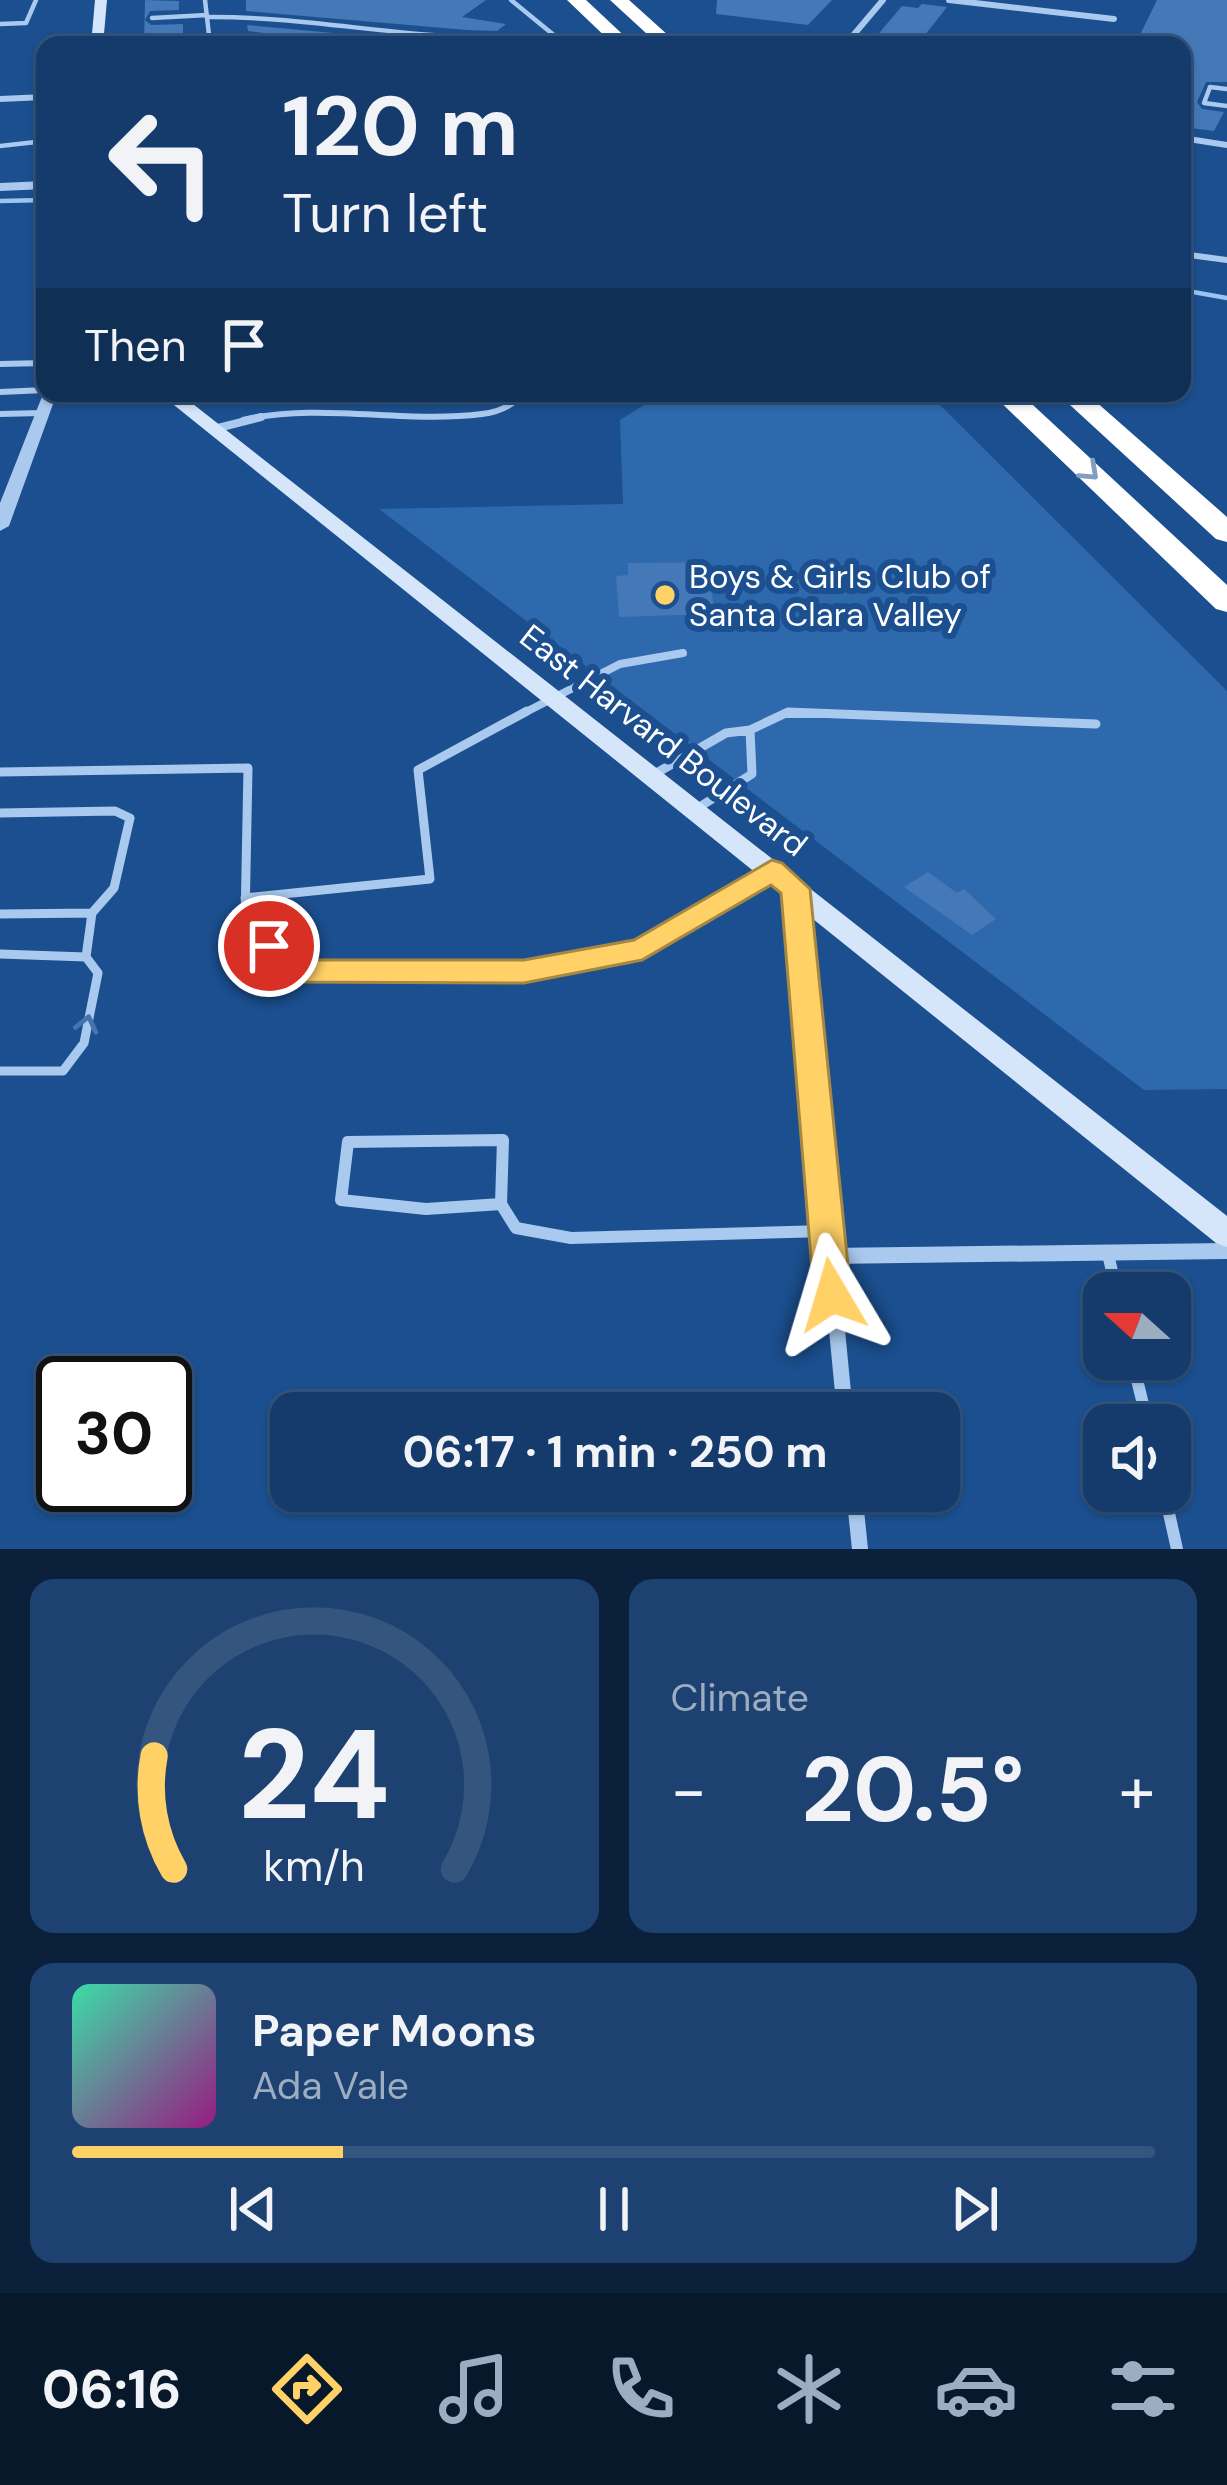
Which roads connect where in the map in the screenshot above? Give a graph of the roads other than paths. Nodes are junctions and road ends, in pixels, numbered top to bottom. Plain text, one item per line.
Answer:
1 (36, 0) edge
2 (101, 0) edge
3 (205, 0) edge
4 (511, 0) edge
5 (577, 0) edge
6 (619, 0) edge
7 (883, 0) edge
8 (949, 0) edge
9 (207, 16) junction
10 (152, 18) dead end
11 (1114, 19) dead end
12 (0, 24) edge
13 (553, 35) joint
14 (98, 36) edge
15 (215, 36) edge
16 (445, 36) edge
17 (544, 36) edge
18 (616, 36) edge
19 (660, 36) edge
20 (853, 36) edge
21 (1227, 89) edge
22 (36, 97) edge
23 (0, 99) edge
24 (1227, 106) edge
25 (1191, 139) edge
26 (36, 142) edge
27 (1227, 145) edge
28 (0, 146) edge
29 (36, 185) edge
30 (0, 187) edge
31 (1227, 245) edge
32 (1191, 255) edge
33 (1225, 260) edge
34 (36, 363) edge
35 (0, 364) edge
36 (0, 392) edge
37 (36, 392) edge
38 (45, 402) edge
39 (180, 402) edge
40 (516, 402) edge
41 (1014, 402) edge
42 (1080, 402) edge
43 (42, 413) junction
44 (0, 414) edge
45 (214, 429) junction
46 (0, 526) edge
47 (1227, 533) edge
48 (1227, 602) edge
49 (683, 653) dead end
50 (549, 695) junction
51 (1096, 724) dead end
52 (750, 730) junction
53 (0, 772) edge
54 (651, 777) junction
55 (693, 811) junction
56 (0, 813) edge
57 (784, 880) junction
58 (245, 898) junction
59 (92, 913) junction
60 (0, 914) edge
61 (0, 954) edge
62 (86, 957) junction
63 (0, 1071) edge
64 (501, 1204) junction
65 (825, 1231) junction
66 (1227, 1234) edge
67 (1227, 1251) edge
68 (1108, 1254) junction
69 (828, 1256) junction
70 (1112, 1272) edge
71 (843, 1392) edge
72 (856, 1512) edge
73 (1169, 1512) edge
74 (860, 1549) edge
75 (1178, 1549) edge

1 - 12 lane
2 - 14 main road
3 - 9 lane
4 - 13 lane
5 - 18 highway
6 - 19 highway
7 - 20 street
8 - 11 street
9 - 10 lane
9 - 15 lane
9 - 16 lane
13 - 17 lane
21 - 24 lane
22 - 23 street
25 - 27 street
26 - 28 lane
29 - 30 street
31 - 33 lane
32 - 33 lane
34 - 35 lane
36 - 37 lane
38 - 43 street
39 - 45 main road, East Harvard Boulevard
40 - 45 lane
41 -> 48 highway
42 - 47 highway
43 - 44 lane
43 - 46 street
45 - 50 main road, East Harvard Boulevard
49 - 50 lane
50 - 54 main road, East Harvard Boulevard
50 - 58 lane
51 - 52 lane
52 - 54 lane
52 - 55 lane
53 - 58 lane
54 - 55 main road, East Harvard Boulevard
55 - 57 main road, East Harvard Boulevard
56 - 59 lane
57 - 58 lane
57 - 65 street
57 - 66 main road, East Harvard Boulevard
59 - 60 lane
59 - 62 lane
61 - 62 lane
63 -> 62 lane
64 - 64 lane
64 - 65 lane
65 - 69 street
67 - 68 street
68 - 69 street
68 - 70 lane
69 - 71 street
72 - 74 street
73 - 75 lane

